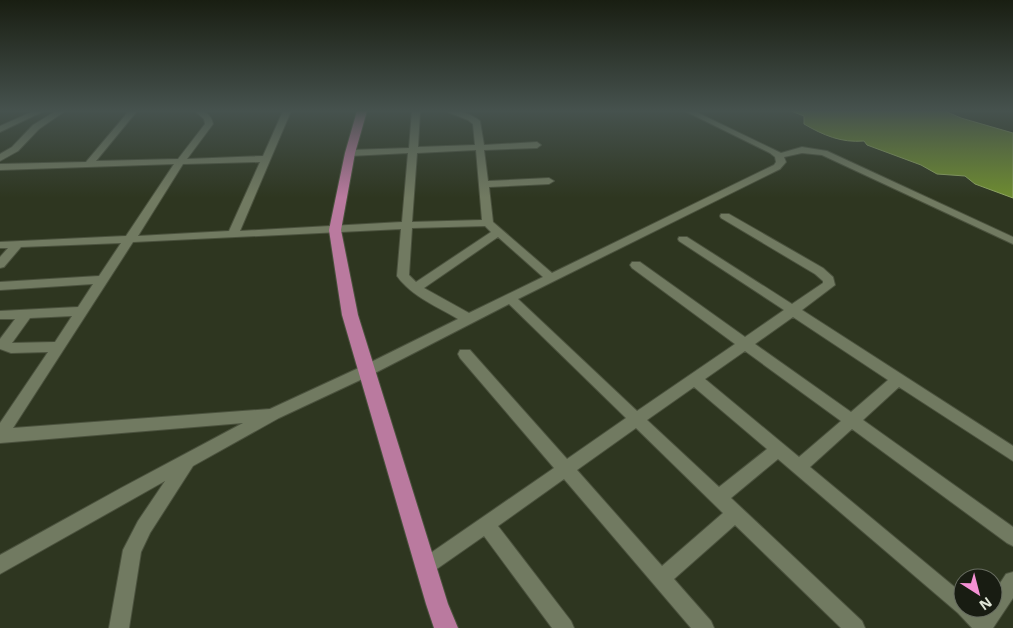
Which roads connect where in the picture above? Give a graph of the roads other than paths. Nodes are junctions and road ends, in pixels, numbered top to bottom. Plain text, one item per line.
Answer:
1 (23, 140) edge
2 (108, 140) edge
3 (196, 140) edge
4 (274, 140) edge
5 (354, 140) edge
6 (415, 140) edge
7 (479, 140) edge
8 (751, 140) edge
9 (537, 145) dead end
10 (480, 148) junction
11 (414, 151) junction
12 (350, 153) junction
13 (779, 156) junction
14 (0, 158) edge
15 (266, 158) junction
16 (182, 161) junction
17 (89, 164) junction
18 (0, 167) edge
19 (548, 181) dead end
20 (483, 184) junction
21 (725, 216) dead end
22 (488, 223) junction
23 (408, 225) junction
24 (335, 230) junction
25 (498, 232) junction
26 (233, 234) junction
27 (131, 239) junction
28 (683, 239) dead end
29 (1013, 241) edge
30 (18, 244) junction
31 (0, 245) edge
32 (0, 264) edge
33 (636, 265) dead end
34 (551, 278) junction
35 (102, 280) junction
36 (0, 286) edge
37 (415, 288) junction
38 (510, 298) junction
39 (794, 310) junction
40 (82, 311) junction
41 (26, 314) junction
42 (0, 315) edge
43 (469, 318) junction
44 (747, 343) junction
45 (58, 347) junction
46 (465, 354) dead end
47 (368, 370) junction
48 (695, 379) junction
49 (899, 379) junction
50 (274, 414) junction
51 (636, 420) junction
52 (852, 420) junction
53 (0, 436) edge
54 (778, 449) junction
55 (1013, 454) edge
56 (187, 461) junction
57 (799, 467) junction
58 (566, 470) junction
59 (719, 498) junction
60 (735, 514) junction
61 (486, 525) junction
62 (1013, 538) edge
63 (0, 565) edge
64 (426, 567) junction
65 (660, 579) junction
66 (1013, 581) edge
67 (953, 598) edge
68 (983, 626) edge
69 (119, 628) edge
70 (446, 628) edge
71 (564, 628) edge
72 (704, 628) edge
73 (855, 628) edge

1 - 14 street
2 - 17 street
3 - 16 street
4 - 15 street
5 - 12 main road
6 - 11 street
7 - 10 street
8 - 13 street
9 - 10 street
10 - 11 street
10 - 20 street
11 - 12 street
11 - 23 street
12 - 24 main road
13 - 29 street
13 - 34 street
15 - 16 street
15 - 26 street
16 - 17 street
16 - 27 street
17 - 18 street
19 - 20 street
20 - 22 street
21 - 39 street
22 - 23 street
22 - 25 street
23 - 24 street
23 - 37 street
24 - 26 street
24 - 47 main road
25 - 34 street
25 - 37 street
26 - 27 street
27 - 30 street
27 - 35 street
28 - 39 street
30 - 31 street
30 - 32 street
33 - 44 street
34 - 38 street
35 - 36 street
35 - 40 street
37 - 43 street
38 - 43 street
38 - 51 street
39 - 44 street
39 - 49 street
40 - 41 street
40 - 45 street
41 - 42 street
41 - 45 street
43 - 47 street
44 - 48 street
44 - 52 street
45 - 53 street
46 - 58 street
47 - 50 street
47 - 64 main road
48 - 51 street
48 - 54 street
49 - 52 street
49 - 55 street
50 - 53 street
50 - 56 street
51 - 58 street
51 - 59 street
52 - 57 street
52 - 62 street
54 - 57 street
54 - 59 street
56 - 63 street
56 - 69 street
57 - 67 street
58 - 61 street
58 - 65 street
59 - 60 street
60 - 65 street
60 - 73 street
61 - 64 street
61 - 71 street
64 - 70 main road
65 - 72 street
66 - 68 street

